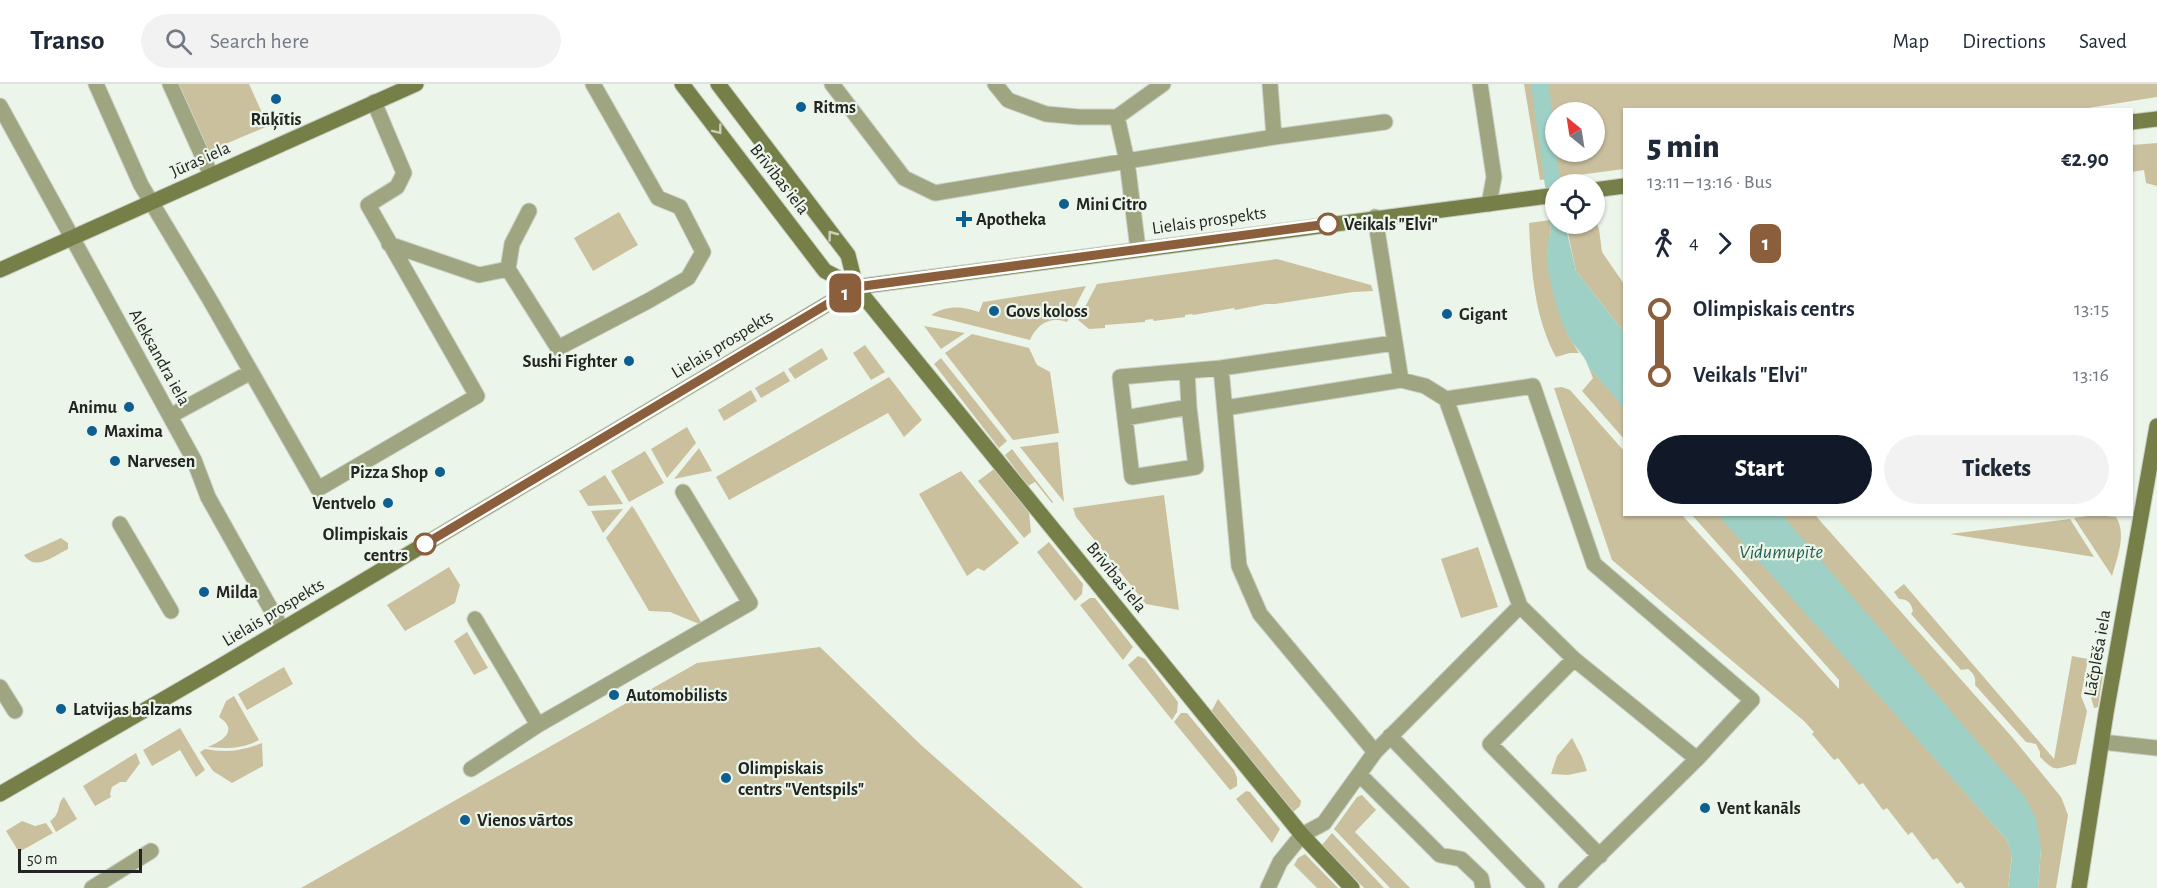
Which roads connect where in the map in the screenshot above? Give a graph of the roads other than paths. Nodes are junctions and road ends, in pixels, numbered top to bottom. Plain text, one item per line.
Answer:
1 (96, 84) edge
2 (170, 84) edge
3 (416, 84) edge
4 (593, 84) edge
5 (682, 84) edge
6 (717, 84) edge
7 (832, 84) edge
8 (995, 84) edge
9 (1163, 84) edge
10 (1270, 84) edge
11 (1480, 84) edge
12 (374, 102) junction
13 (0, 106) edge
14 (1117, 117) junction
15 (2157, 119) edge
16 (1385, 122) dead end
17 (2133, 122) edge
18 (1274, 137) junction
19 (1127, 161) junction
20 (211, 175) junction
21 (1623, 186) edge
22 (1605, 189) edge
23 (1545, 197) edge
24 (151, 201) junction
25 (1489, 204) junction
26 (529, 211) dead end
27 (1375, 218) junction
28 (72, 238) junction
29 (389, 244) junction
30 (1138, 249) junction
31 (508, 269) junction
32 (0, 270) edge
33 (856, 287) junction
34 (1394, 343) junction
35 (1221, 368) junction
36 (1187, 371) junction
37 (251, 372) junction
38 (1401, 380) junction
39 (1446, 399) junction
40 (1189, 407) junction
41 (1225, 408) junction
42 (170, 416) junction
43 (1125, 418) junction
44 (2157, 426) edge
45 (683, 492) dead end
46 (120, 524) dead end
47 (1520, 606) junction
48 (171, 611) dead end
49 (475, 619) dead end
50 (282, 629) junction
51 (1574, 659) junction
52 (0, 687) edge
53 (15, 711) dead end
54 (538, 725) junction
55 (1390, 736) junction
56 (2102, 742) junction
57 (2157, 748) edge
58 (1375, 752) junction
59 (1697, 759) junction
60 (471, 769) dead end
61 (1359, 775) junction
62 (0, 794) edge
63 (1302, 836) junction
64 (151, 851) dead end
65 (1600, 856) junction
66 (92, 888) edge
67 (1268, 888) edge
68 (1352, 888) edge
69 (1483, 888) edge
70 (1537, 888) edge
71 (1566, 888) edge
72 (2079, 888) edge

1 - 24 street
2 - 20 street
3 - 12 main road, Jūras iela
4 - 31 street
5 -> 33 main road, Brīvības iela
33 -> 6 main road, Brīvības iela
7 - 19 street
8 - 14 street
9 - 14 street
10 - 18 street
11 - 25 street
12 - 20 main road, Jūras iela
12 - 29 street
13 - 28 street, Aleksandra iela
14 - 19 street
15 - 17 main road
16 - 18 street
18 - 19 street
19 - 30 street
20 - 24 main road, Jūras iela
21 - 22 main road
23 - 25 main road, Lielais prospekts
24 - 28 main road, Jūras iela
24 - 37 street
25 - 27 main road, Lielais prospekts
26 - 31 street
27 - 30 main road, Lielais prospekts
27 - 34 street
28 - 32 main road, Jūras iela
28 - 42 street, Aleksandra iela
29 - 31 street
29 - 37 street
30 - 33 main road, Lielais prospekts
33 - 50 main road, Lielais prospekts
33 - 63 main road, Brīvības iela
34 - 35 street
34 - 38 street
35 - 36 street
35 - 41 street
36 - 40 street
36 - 43 street
37 - 42 street
38 - 39 street
38 - 41 street
39 - 47 street
39 - 59 street
40 - 43 street
40 - 43 street
41 - 58 street
42 - 50 street, Aleksandra iela
44 - 56 main road, Lāčplēša iela
45 - 54 street
46 - 48 street
47 - 51 street
47 - 55 street
49 - 54 street
50 - 62 main road, Lielais prospekts
51 - 59 street
51 - 65 street
52 - 53 street
54 - 60 street
55 - 58 street
55 - 70 street
56 - 57 street
56 - 72 main road, Lāčplēša iela
58 - 61 street
59 - 65 street
61 - 63 street
61 - 69 street
63 - 67 street
63 - 68 main road, Brīvības iela
64 - 66 street
65 - 71 street

